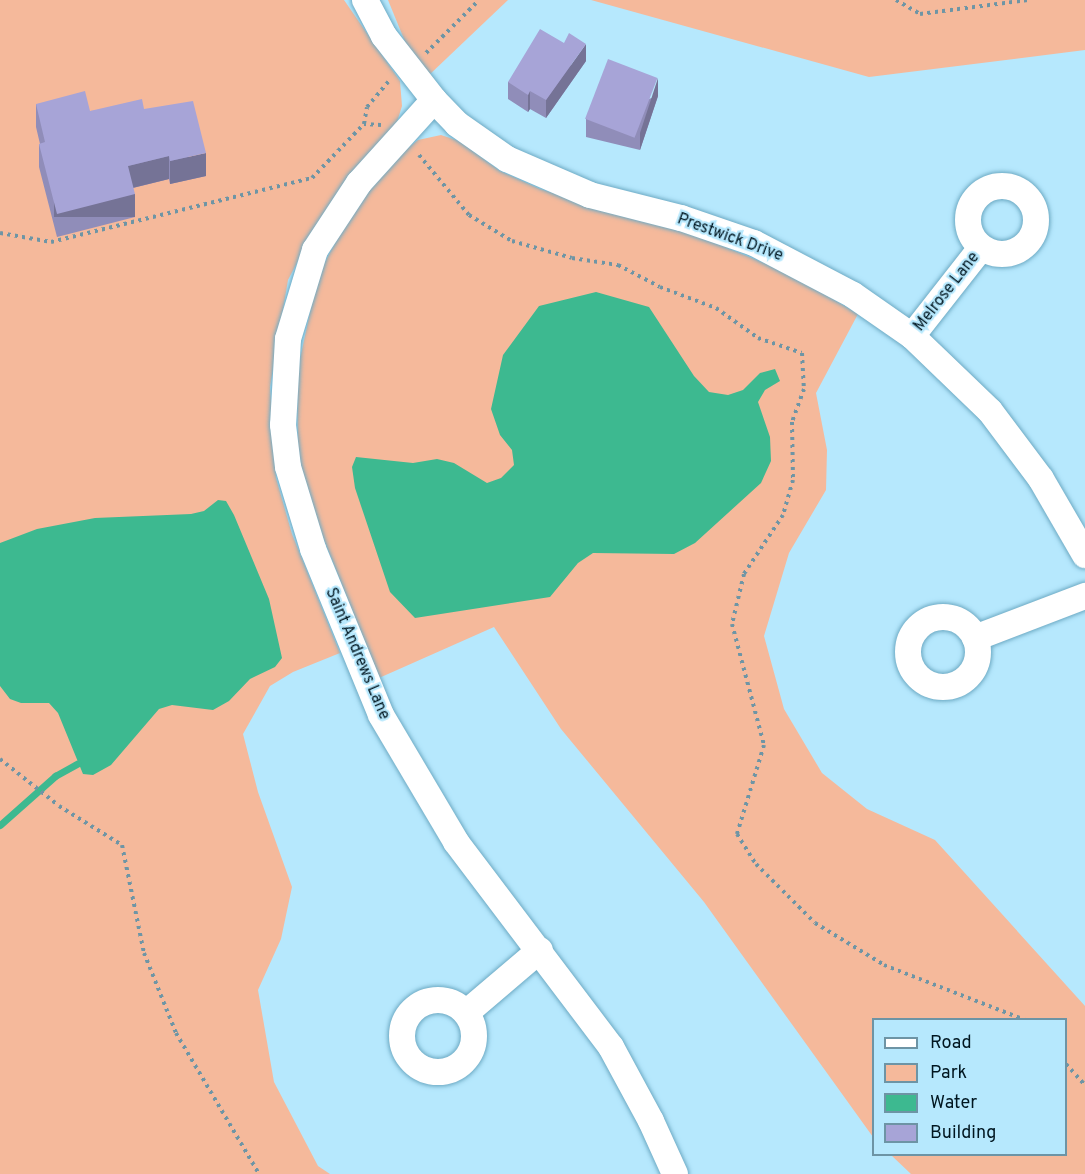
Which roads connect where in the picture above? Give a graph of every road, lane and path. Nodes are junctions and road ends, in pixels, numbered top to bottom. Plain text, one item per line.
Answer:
1 (365, 0) edge
2 (479, 0) edge
3 (896, 0) edge
4 (1028, 0) edge
5 (424, 56) dead end
6 (396, 75) dead end
7 (434, 100) junction
8 (364, 124) junction
9 (392, 126) dead end
10 (419, 155) dead end
11 (0, 233) edge
12 (981, 248) dead end
13 (912, 336) junction
14 (1085, 555) edge
15 (1085, 596) edge
16 (975, 638) dead end
17 (0, 759) edge
18 (540, 950) junction
19 (466, 1013) dead end
20 (1020, 1018) edge
21 (1067, 1066) edge
22 (1085, 1085) edge
23 (258, 1174) edge
24 (675, 1174) edge

1 - 7 street, Prestwick Drive
2 - 5 path
3 - 4 path
6 - 8 path
7 - 13 street, Prestwick Drive
7 - 18 street, Saint Andrews Lane
8 - 9 path
8 - 11 path
10 - 20 path
12 - 13 street, Melrose Lane
13 - 14 street, Prestwick Drive
15 - 16 street
17 - 23 path
18 - 19 street
18 - 24 street, Saint Andrews Lane
21 - 22 path

